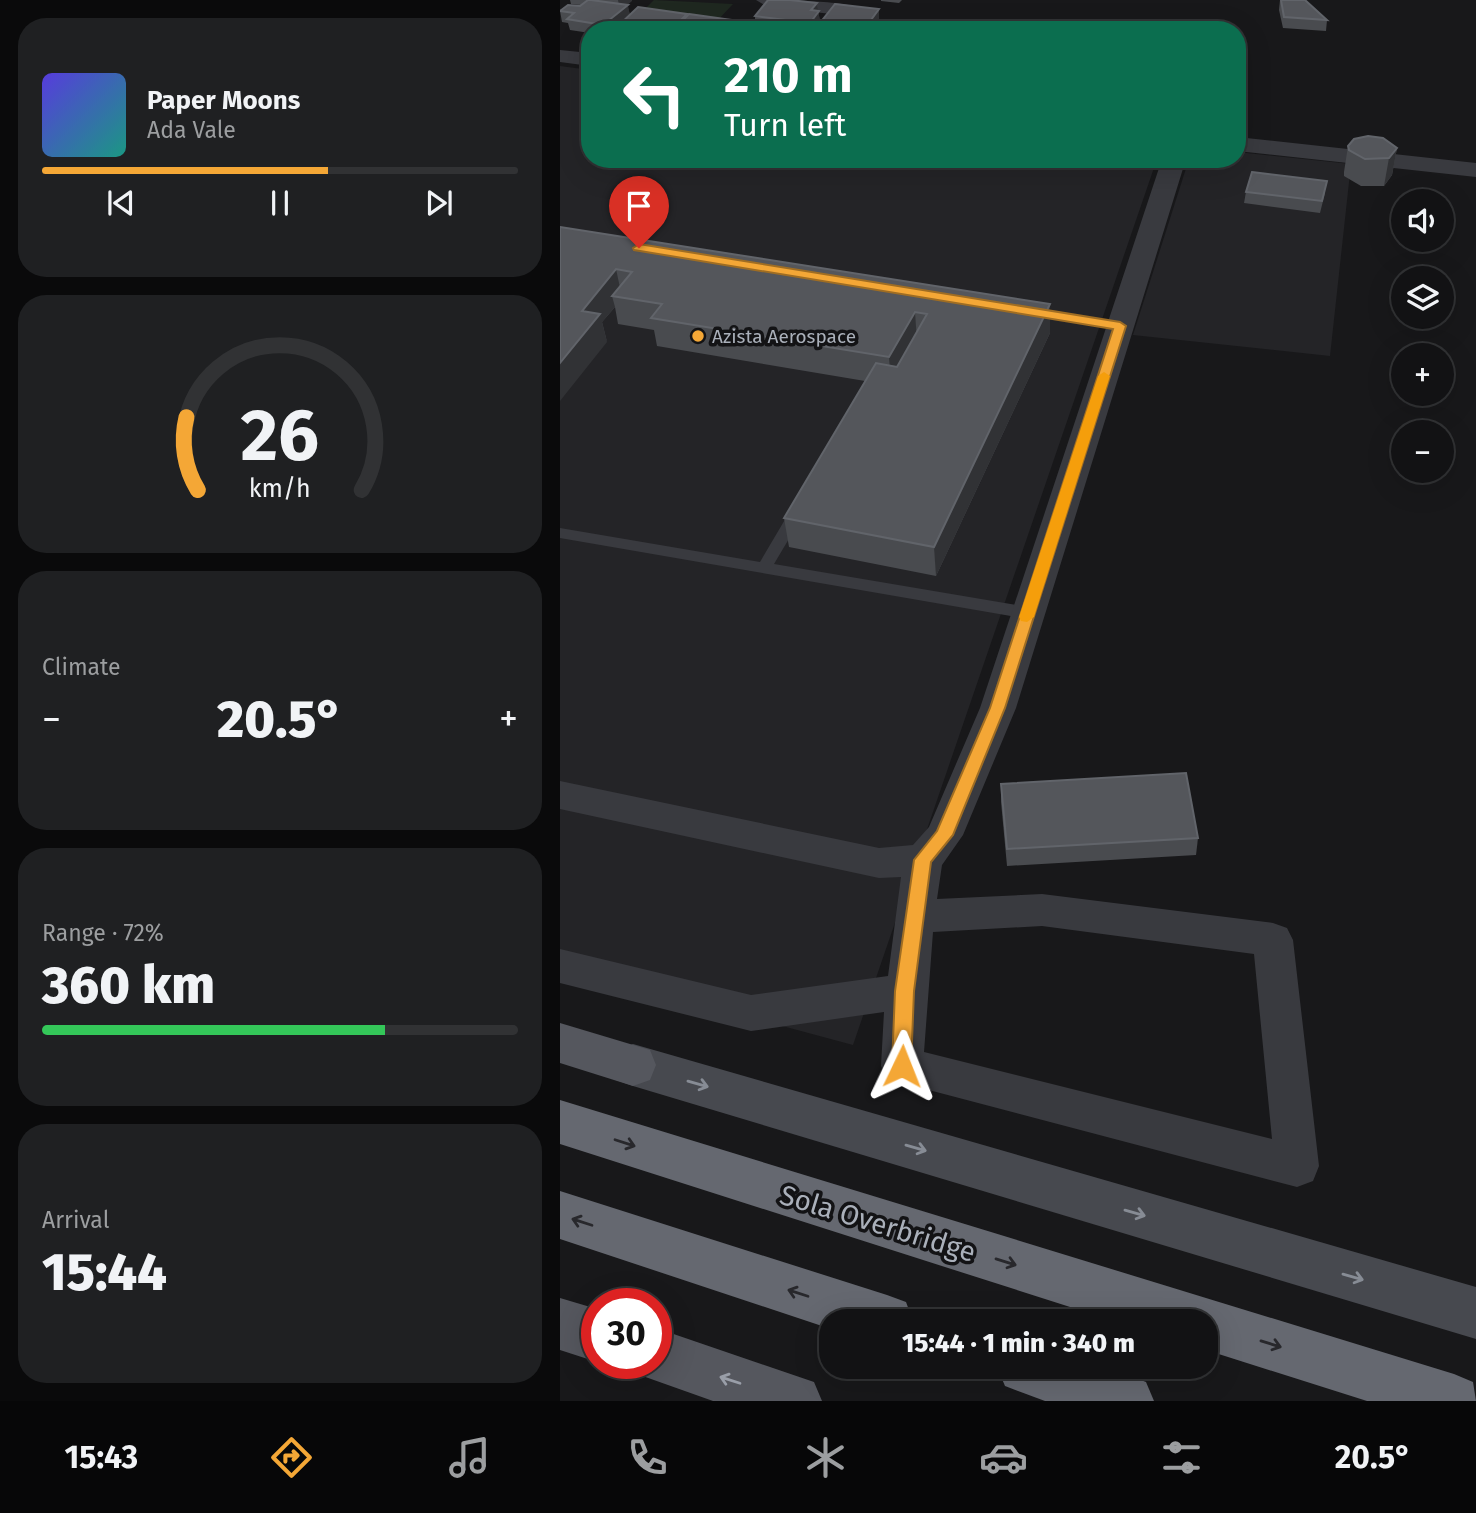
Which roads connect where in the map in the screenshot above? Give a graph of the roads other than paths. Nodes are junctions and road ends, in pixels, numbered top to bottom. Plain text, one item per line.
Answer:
1 (766, 0) edge
2 (855, 11) edge
3 (560, 56) edge
4 (581, 59) edge
5 (1246, 145) edge
6 (1171, 168) edge
7 (1476, 170) edge
8 (1017, 309) edge
9 (1120, 326) junction
10 (806, 495) edge
11 (560, 533) edge
12 (764, 568) junction
13 (1028, 613) junction
14 (560, 795) edge
15 (923, 860) junction
16 (915, 917) junction
17 (560, 966) edge
18 (905, 991) junction
19 (560, 1027) edge
20 (560, 1043) edge
21 (633, 1065) junction
22 (560, 1122) edge
23 (560, 1215) edge
24 (850, 1309) edge
25 (1158, 1309) edge
26 (1476, 1313) edge
27 (560, 1324) edge
28 (1218, 1328) edge
29 (581, 1331) edge
30 (672, 1360) edge
31 (1060, 1379) edge
32 (795, 1401) edge
33 (1127, 1401) edge
34 (1454, 1401) edge

1 - 2 street
3 - 4 street
5 - 7 street
6 - 9 street
8 - 9 lane
9 - 13 street
10 - 12 lane
11 - 12 lane
12 - 13 lane
13 - 15 street
14 - 15 street
15 - 16 street
16 - 18 street
16 - 18 street
17 - 18 street
19 - 21 street
20 - 21 main road
21 -> 26 main road
22 -> 25 highway, Sola Overbridge
24 -> 23 highway
27 - 29 main road
28 -> 34 highway
32 -> 30 main road
31 - 33 highway

